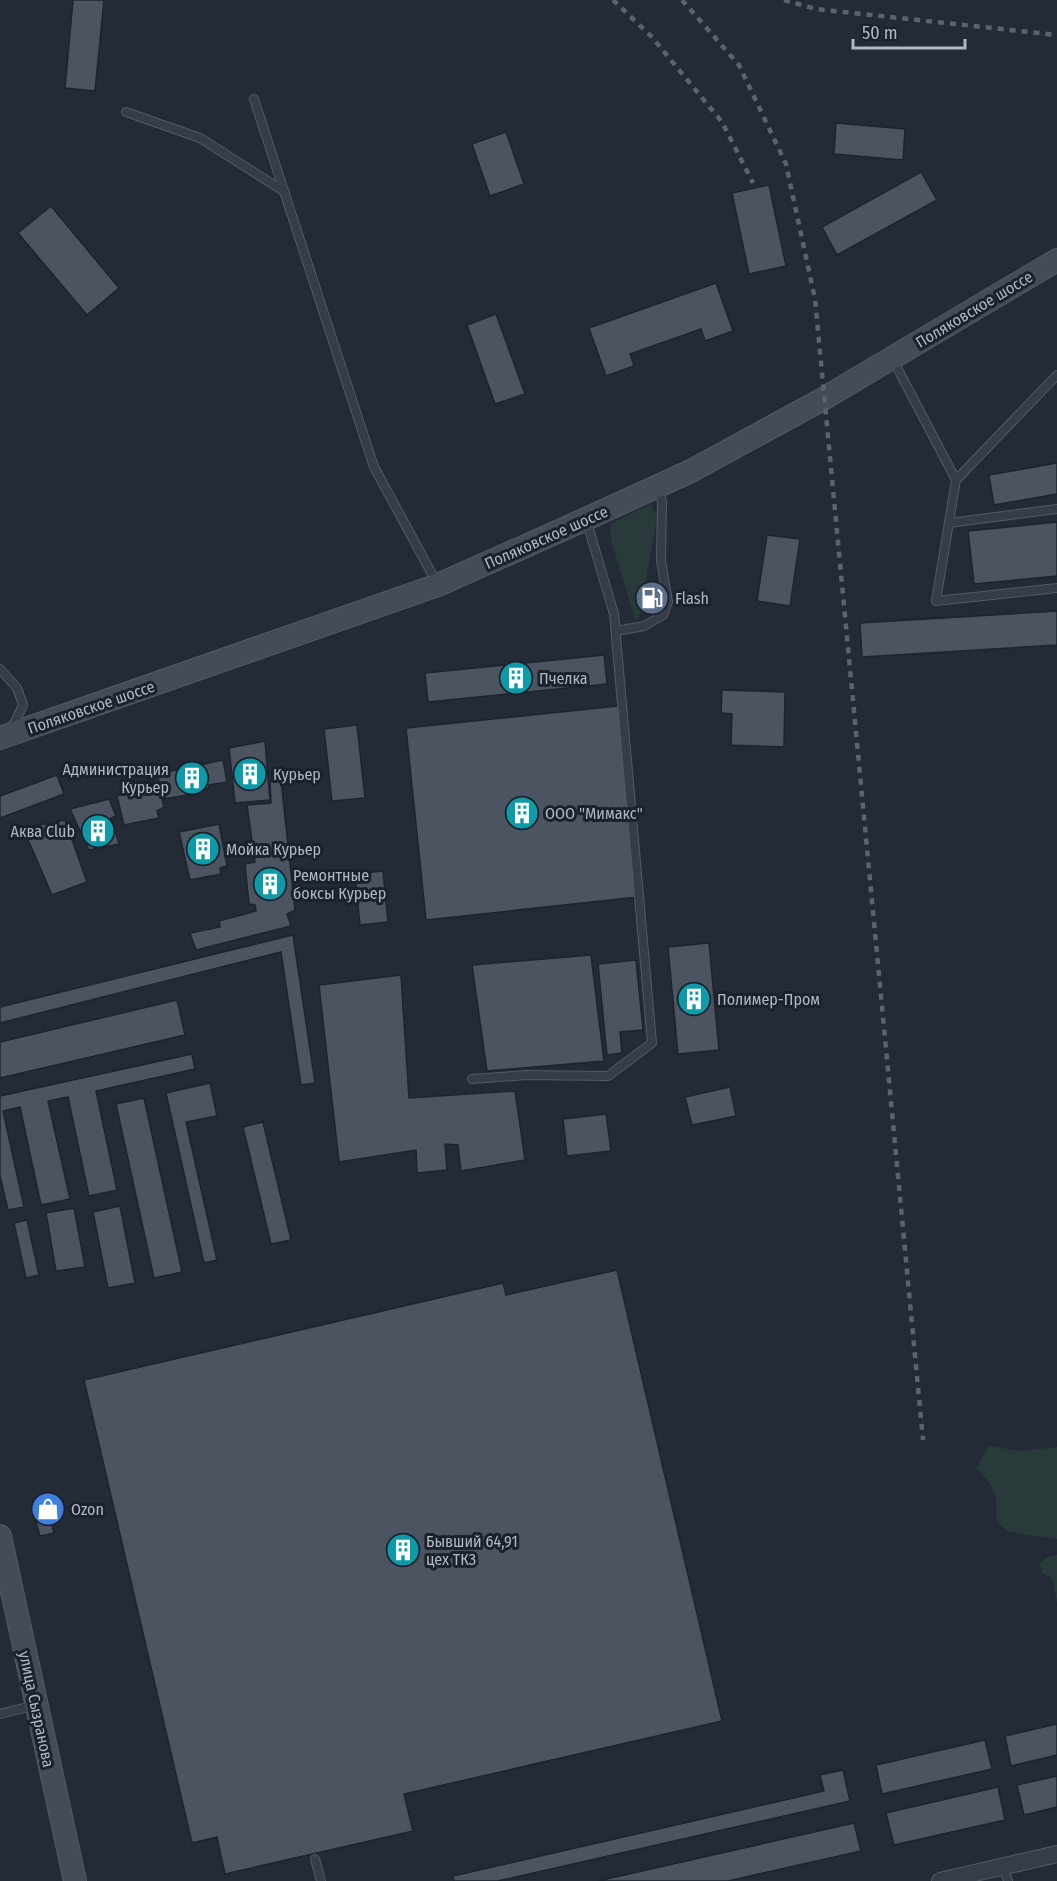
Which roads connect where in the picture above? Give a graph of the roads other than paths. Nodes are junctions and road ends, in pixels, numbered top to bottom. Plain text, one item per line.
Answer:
1 (254, 99) dead end
2 (126, 112) dead end
3 (285, 193) junction
4 (1057, 260) edge
5 (892, 358) junction
6 (1057, 375) edge
7 (956, 480) junction
8 (658, 485) junction
9 (1057, 509) edge
10 (586, 519) junction
11 (949, 524) junction
12 (438, 585) junction
13 (1057, 588) edge
14 (616, 631) junction
15 (0, 669) edge
16 (0, 738) edge
17 (472, 1079) dead end
18 (1, 1545) edge
19 (36, 1705) junction
20 (0, 1714) edge
21 (1057, 1854) edge
22 (315, 1859) dead end
23 (1006, 1874) edge
24 (75, 1881) edge
25 (321, 1881) edge
26 (940, 1881) edge

1 - 3 lane
2 - 3 lane
3 - 12 lane
4 - 5 street, Поляковское шоссе
5 - 7 lane
5 - 8 street, Поляковское шоссе
6 - 7 lane
7 - 11 lane
8 - 10 street, Поляковское шоссе
8 - 14 lane
9 - 11 lane
10 - 12 street, Поляковское шоссе
10 - 14 lane
11 - 13 lane
12 - 16 street, Поляковское шоссе
14 - 17 lane
15 - 16 lane
18 - 19 street, улица Сызранова
19 - 20 lane
19 - 24 street, улица Сызранова
21 - 23 street
22 - 25 lane
23 - 26 street

